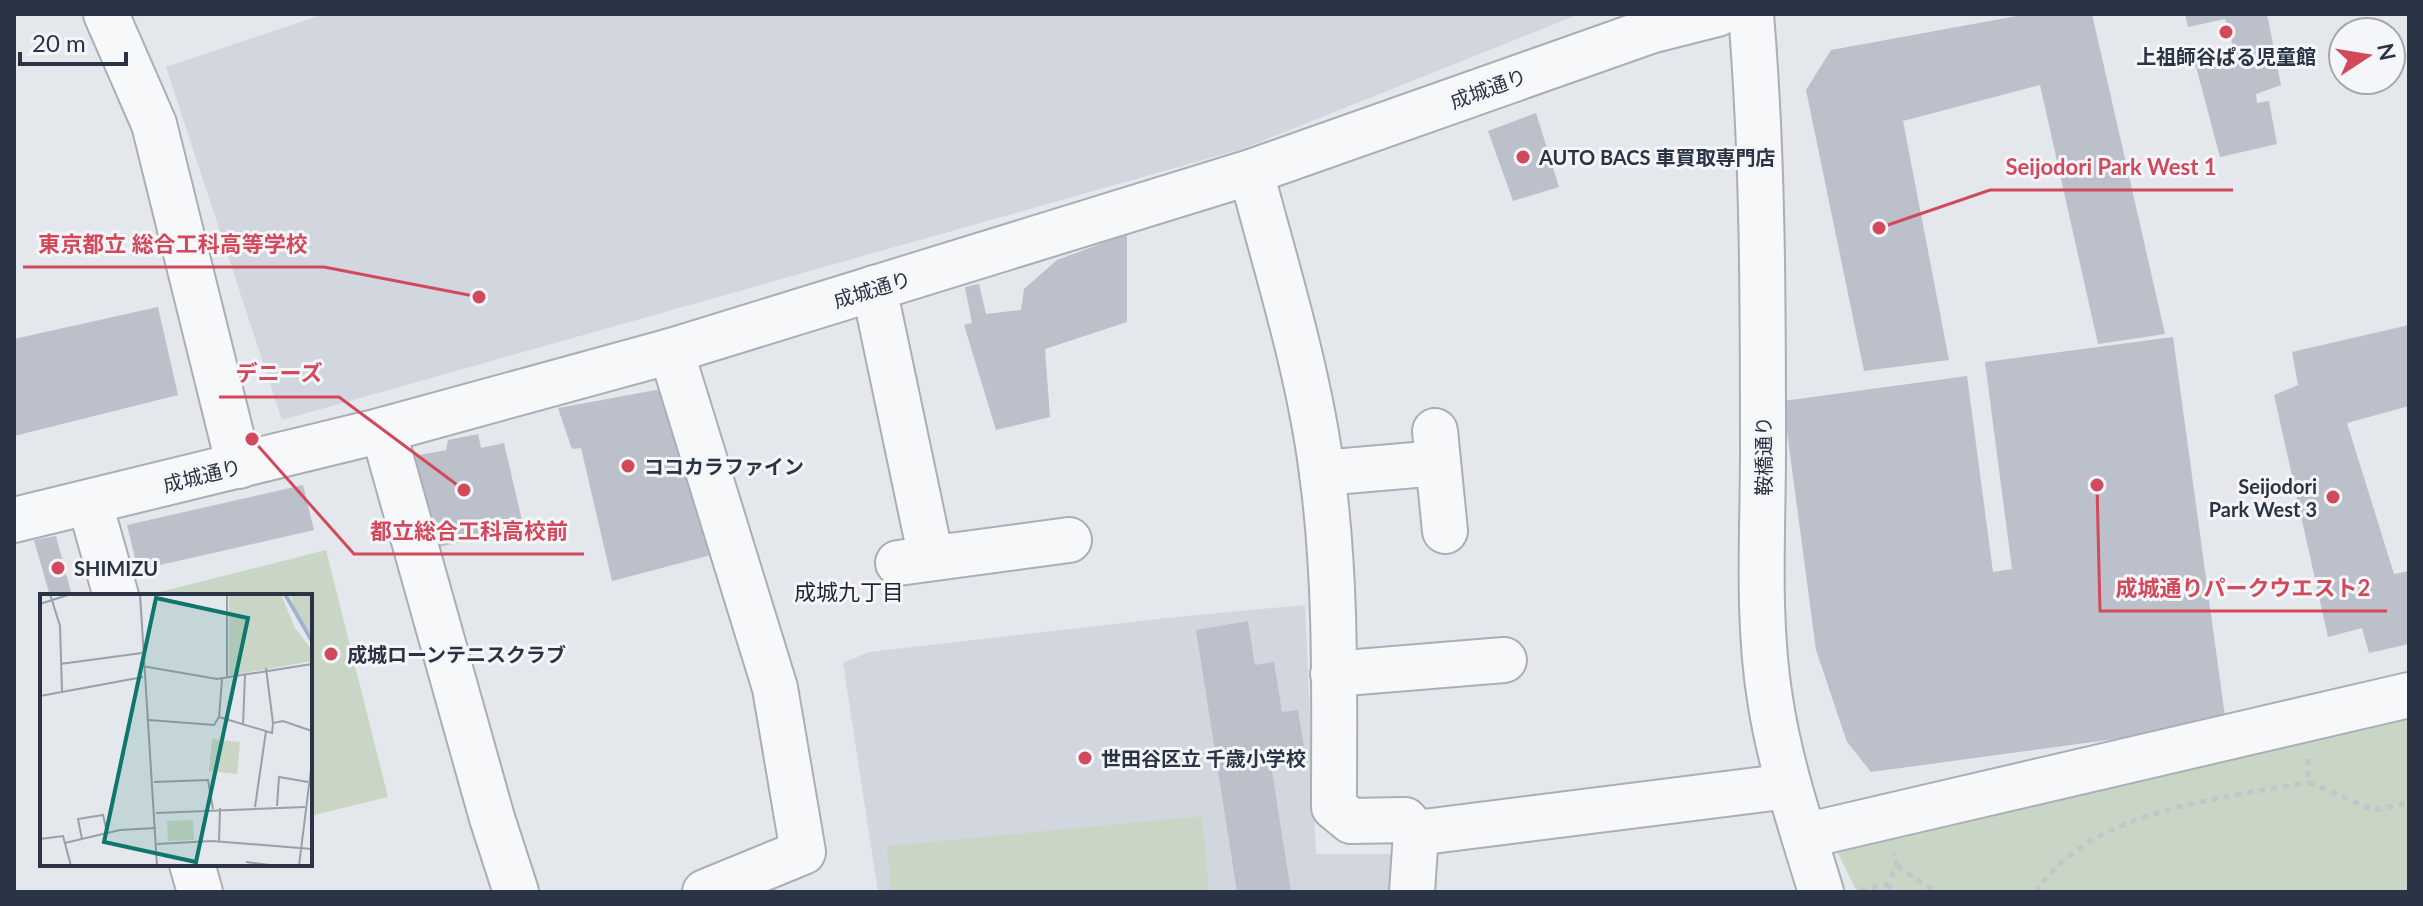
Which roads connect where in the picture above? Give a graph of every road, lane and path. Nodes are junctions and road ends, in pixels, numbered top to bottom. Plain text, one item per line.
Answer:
1 (106, 14) edge
2 (1717, 14) edge
3 (1751, 14) edge
4 (1647, 22) edge
5 (1251, 172) junction
6 (874, 288) junction
7 (671, 351) junction
8 (383, 430) junction
9 (239, 466) junction
10 (1322, 473) junction
11 (90, 504) junction
12 (14, 520) edge
13 (1445, 531) dead end
14 (1069, 540) dead end
15 (115, 594) edge
16 (1504, 660) dead end
17 (1333, 674) junction
18 (2409, 695) edge
19 (2307, 718) junction
20 (2308, 782) junction
21 (1789, 786) junction
22 (2409, 803) edge
23 (1887, 817) junction
24 (1416, 833) junction
25 (1804, 836) junction
26 (193, 866) edge
27 (1897, 866) junction
28 (1887, 885) junction
29 (200, 892) edge
30 (516, 892) edge
31 (705, 892) edge
32 (1412, 892) edge
33 (1821, 892) edge
34 (1847, 892) edge
35 (1897, 892) edge
36 (1936, 892) edge
37 (2036, 892) edge

1 - 9 street
2 - 4 street, 成城通り
3 - 21 street, 鞍橋通り
4 - 5 street, 成城通り
5 - 6 street, 成城通り
5 - 10 street
6 - 7 street, 成城通り
6 - 14 street
7 - 8 street, 成城通り
7 - 31 street
8 - 9 street, 成城通り
8 - 30 street
9 - 11 street, 成城通り
10 - 13 street
10 - 17 street
11 - 12 street, 成城通り
11 - 15 street
16 - 17 street
17 - 24 street
18 - 19 street
19 - 20 path
19 - 23 street
20 - 22 path
20 - 37 path
21 - 24 street
21 - 25 street, 鞍橋通り
23 - 25 street
23 - 27 path
24 - 32 street
25 - 33 street, 鞍橋通り
26 - 29 street
27 - 28 path
27 - 36 path
28 - 34 path
28 - 35 path

